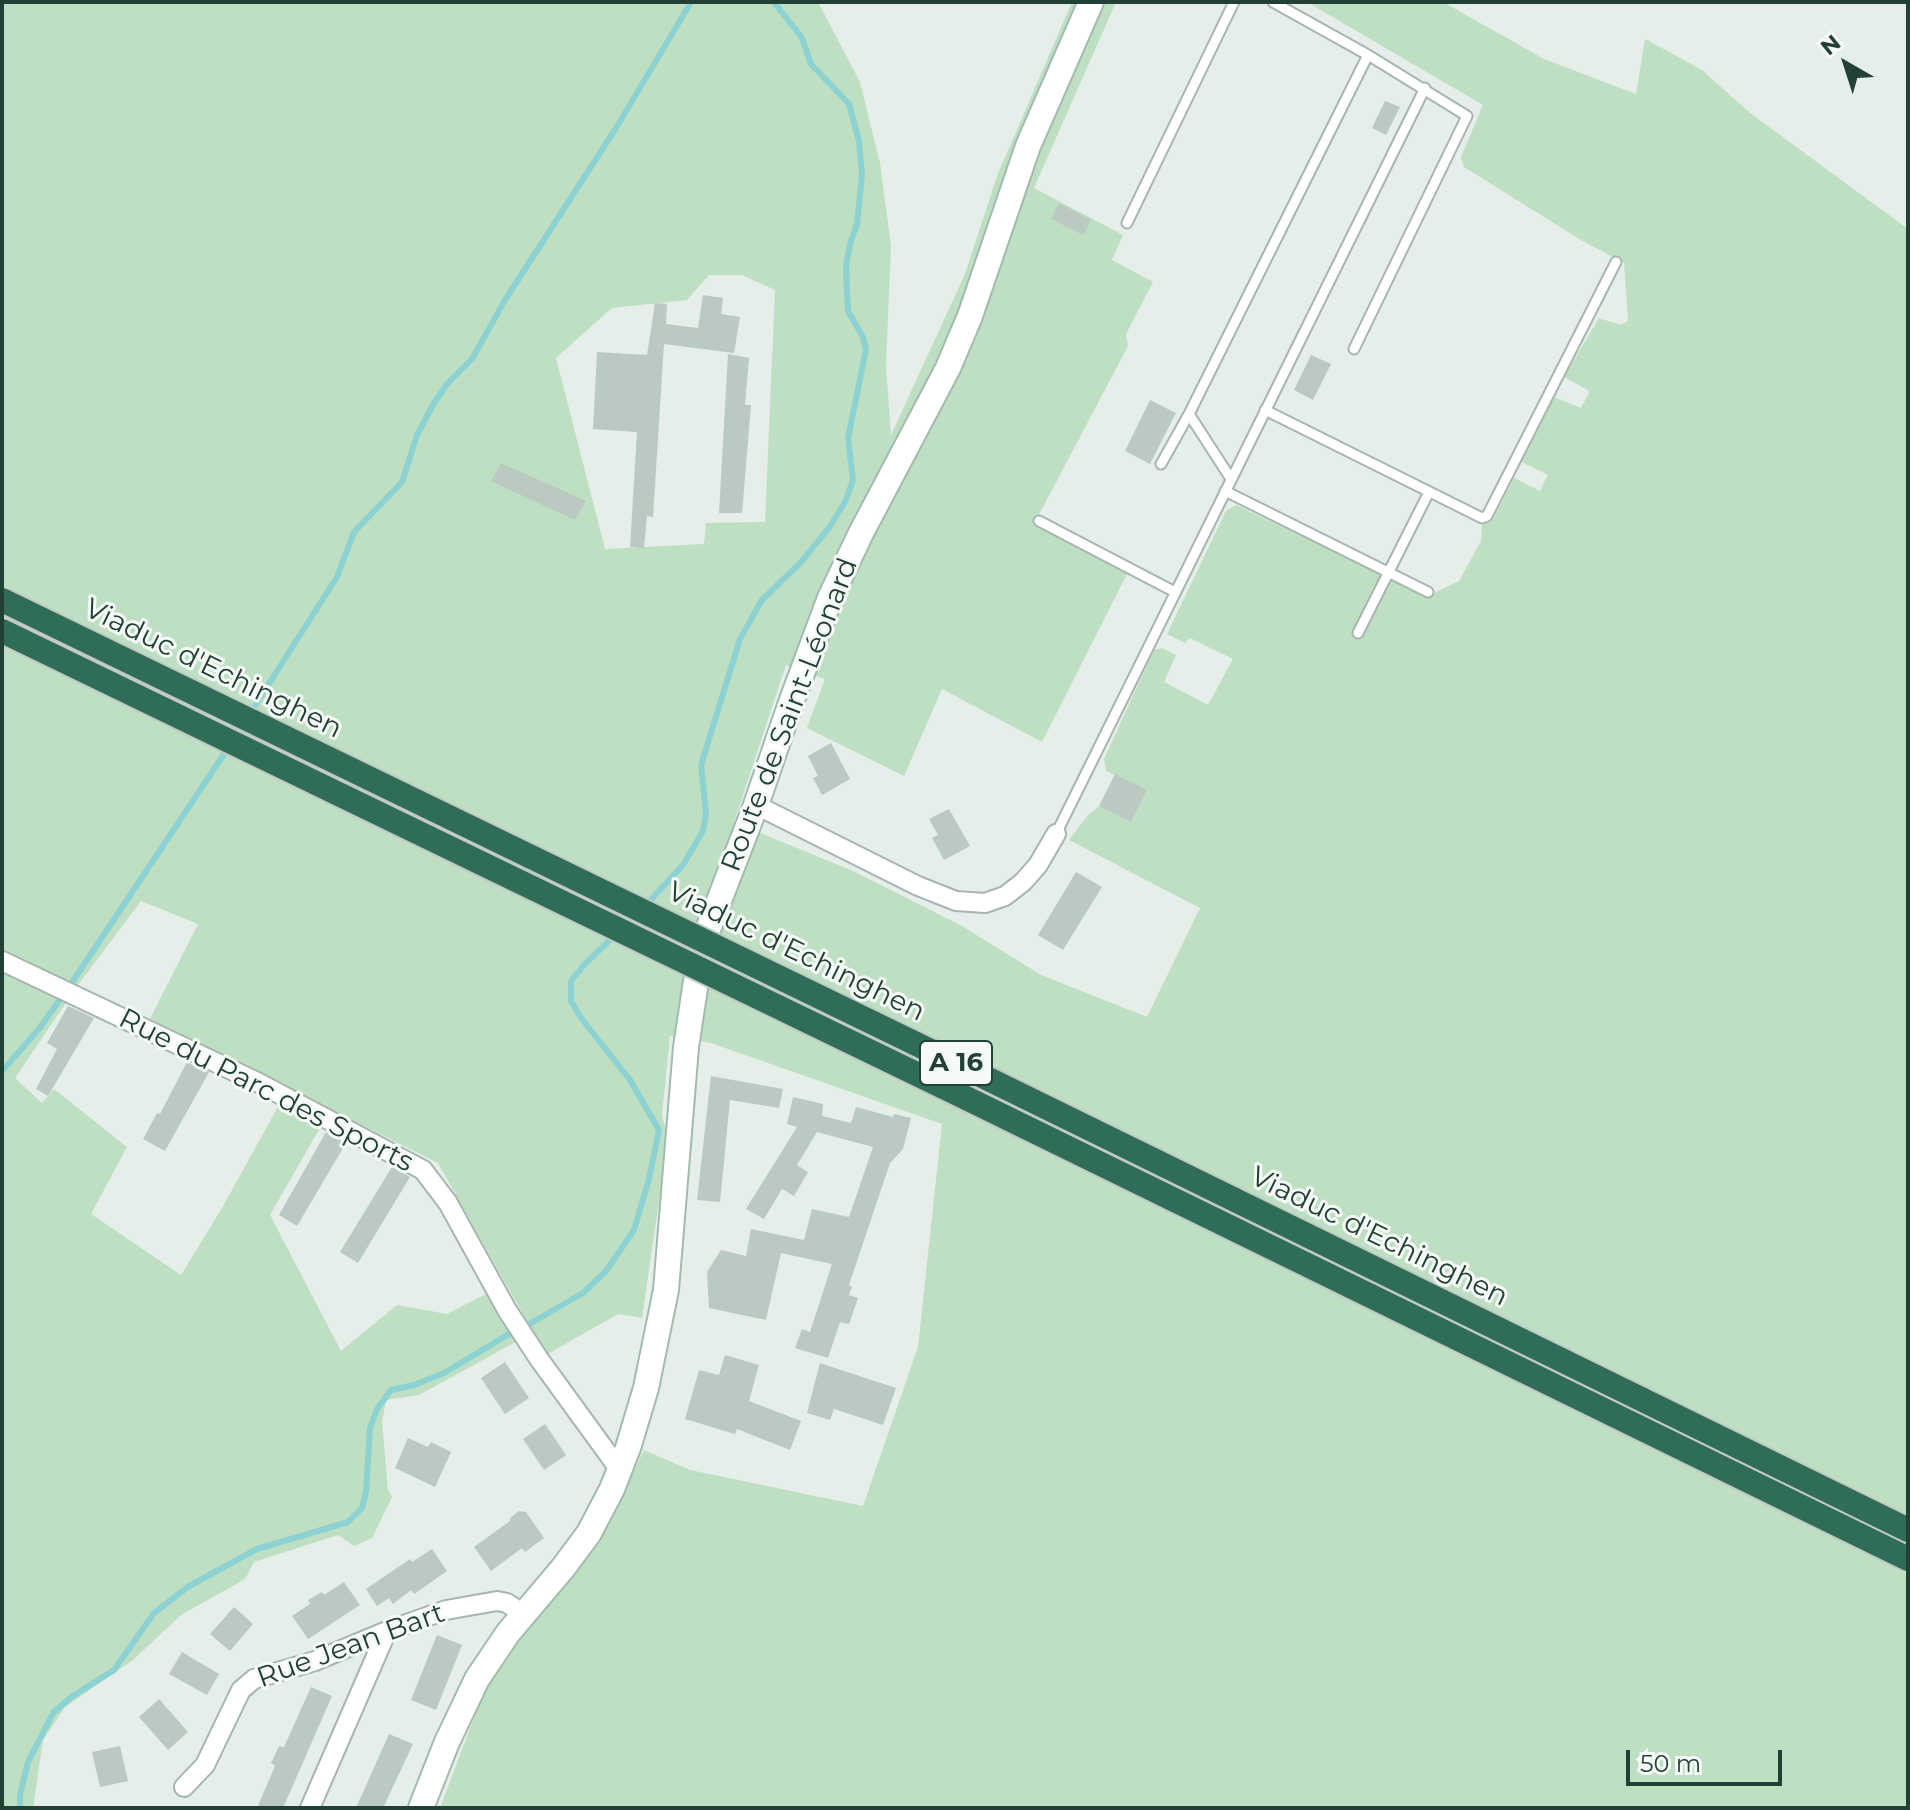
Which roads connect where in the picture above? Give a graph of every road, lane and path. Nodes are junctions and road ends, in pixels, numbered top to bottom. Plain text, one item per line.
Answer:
1 (1091, 2) edge
2 (1234, 2) edge
3 (1273, 2) edge
4 (1368, 55) junction
5 (1425, 88) junction
6 (1127, 223) dead end
7 (1616, 262) dead end
8 (1354, 349) dead end
9 (1265, 410) junction
10 (1189, 414) junction
11 (1161, 464) dead end
12 (1231, 479) junction
13 (1225, 491) junction
14 (1429, 492) junction
15 (1039, 521) dead end
16 (1388, 572) junction
17 (1175, 592) junction
18 (1428, 592) dead end
19 (2, 600) edge
20 (2, 631) edge
21 (1358, 633) dead end
22 (756, 805) junction
23 (1056, 834) joint
24 (2, 961) edge
25 (619, 1469) junction
26 (1908, 1530) edge
27 (1908, 1559) edge
28 (523, 1614) junction
29 (387, 1631) junction
30 (184, 1787) dead end
31 (310, 1808) edge
32 (421, 1808) edge

1 - 22 street, Route de Saint-Léonard
2 - 6 lane
3 - 4 lane
4 - 5 lane
4 - 10 lane
5 - 8 lane
5 - 9 lane
7 - 14 lane
9 - 12 lane
9 - 14 lane
10 - 11 lane
10 - 12 lane
12 - 13 lane
13 - 16 lane
13 - 17 lane
14 - 16 lane
15 - 17 lane
16 - 18 lane
16 - 21 lane
17 - 23 lane
19 - 26 highway, Viaduc d'Echinghen / A 16, bridge
20 - 27 highway, Viaduc d'Echinghen / A 16, bridge
22 - 23 street
22 - 25 street, Route de Saint-Léonard
24 - 25 street, Rue du Parc des Sports
25 - 28 street, Route de Saint-Léonard
28 - 29 street, Rue Jean Bart
28 - 32 street, Route de Saint-Léonard
29 - 30 street, Rue Jean Bart
29 - 31 street

